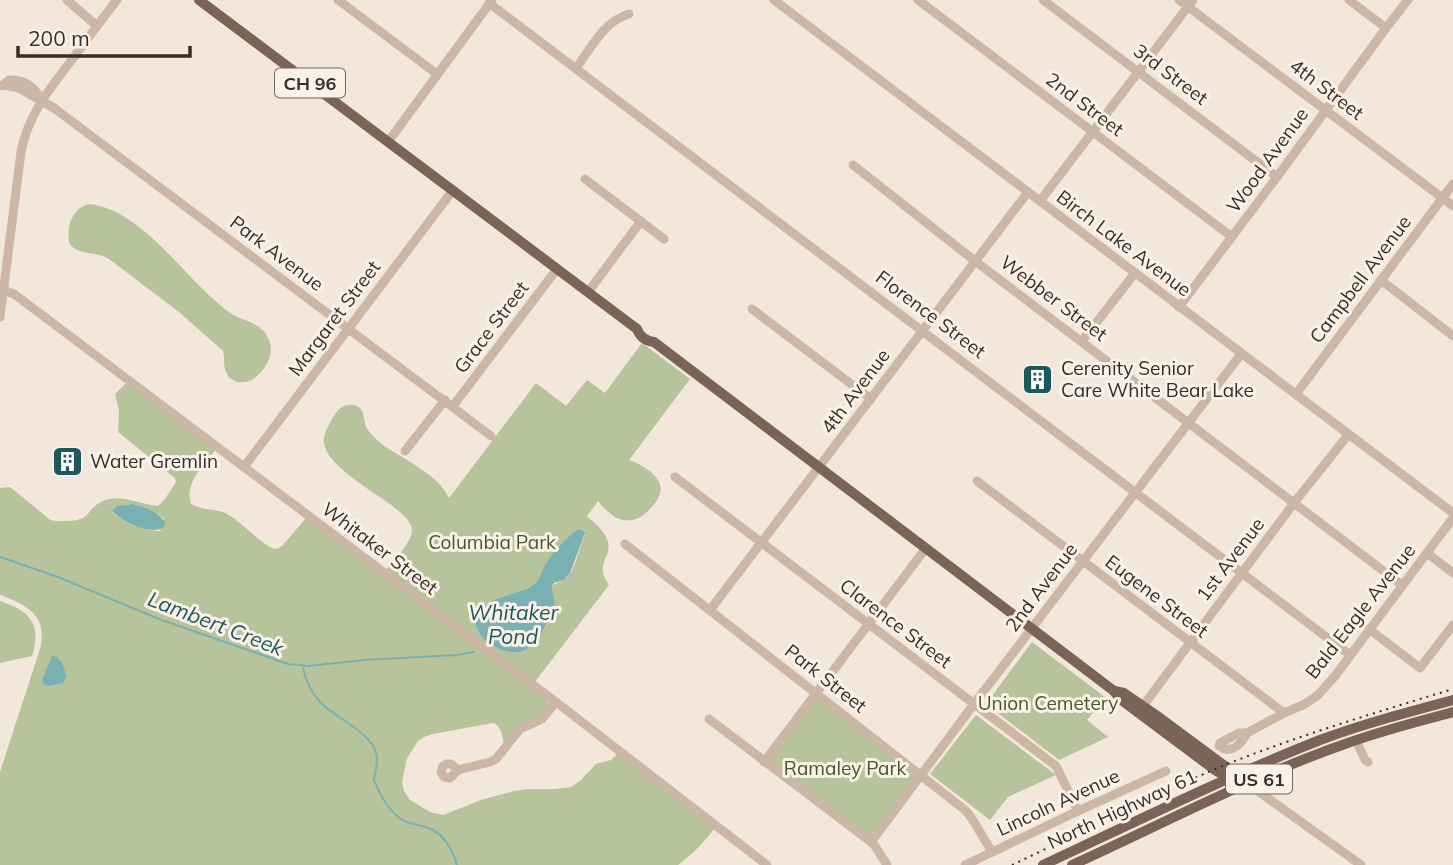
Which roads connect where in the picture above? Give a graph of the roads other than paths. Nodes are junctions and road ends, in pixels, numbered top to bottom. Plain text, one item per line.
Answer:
1 (67, 0) edge
2 (117, 0) edge
3 (199, 0) edge
4 (338, 0) edge
5 (774, 0) edge
6 (918, 0) edge
7 (1043, 0) edge
8 (1180, 0) edge
9 (1349, 0) edge
10 (1408, 0) edge
11 (491, 1) edge
12 (1190, 3) edge
13 (629, 14) dead end
14 (99, 24) junction
15 (1385, 28) junction
16 (576, 68) junction
17 (1139, 71) junction
18 (437, 74) junction
19 (2, 86) edge
20 (42, 100) junction
21 (1326, 109) junction
22 (1093, 132) junction
23 (388, 142) junction
24 (853, 165) dead end
25 (1277, 177) junction
26 (585, 179) dead end
27 (1453, 184) edge
28 (453, 190) junction
29 (1028, 192) junction
30 (1443, 198) junction
31 (1040, 201) junction
32 (1453, 206) edge
33 (641, 221) junction
34 (1232, 237) junction
35 (664, 239) dead end
36 (975, 261) junction
37 (557, 268) junction
38 (1135, 273) junction
39 (1381, 280) junction
40 (4, 290) junction
41 (588, 292) junction
42 (1179, 307) junction
43 (752, 309) dead end
44 (0, 317) edge
45 (348, 328) junction
46 (923, 330) junction
47 (1453, 336) edge
48 (1082, 341) junction
49 (1241, 354) junction
50 (1296, 394) junction
51 (871, 399) junction
52 (449, 403) junction
53 (1188, 422) junction
54 (1348, 435) junction
55 (491, 436) dead end
56 (405, 451) dead end
57 (244, 467) junction
58 (819, 467) junction
59 (675, 477) dead end
60 (977, 481) dead end
61 (1135, 492) junction
62 (1294, 503) junction
63 (1453, 513) edge
64 (1453, 518) edge
65 (761, 542) junction
66 (625, 544) dead end
67 (926, 548) junction
68 (1427, 553) junction
69 (1083, 561) junction
70 (1242, 573) junction
71 (1453, 573) edge
72 (1402, 585) junction
73 (710, 610) junction
74 (868, 624) junction
75 (1453, 625) edge
76 (1032, 628) junction
77 (1369, 629) junction
78 (1190, 642) junction
79 (1350, 655) junction
80 (1114, 691) junction
81 (816, 693) junction
82 (1453, 700) edge
83 (556, 702) junction
84 (974, 704) junction
85 (1143, 706) junction
86 (1453, 712) edge
87 (1284, 713) junction
88 (709, 719) dead end
89 (1247, 733) dead end
90 (1356, 740) junction
91 (1202, 760) junction
92 (764, 762) junction
93 (1368, 762) dead end
94 (458, 770) dead end
95 (1167, 771) dead end
96 (921, 775) junction
97 (1239, 781) junction
98 (1196, 793) junction
99 (1079, 811) junction
100 (871, 842) junction
101 (992, 852) junction
102 (1074, 864) edge
103 (766, 865) edge
104 (887, 865) edge
105 (965, 865) edge
106 (1043, 865) edge
107 (1361, 865) edge

1 - 14 street
2 - 14 street
3 - 23 main road, CH 96
4 - 18 street
5 - 29 street, Birch Lake Avenue
6 - 22 street, 2nd Street
7 - 17 street, 3rd Street
8 - 12 street, 4th Street
9 - 15 street
10 - 15 street, Wood Avenue
11 - 16 street, Florence Street
11 - 18 street
12 - 17 street
12 - 21 street, 4th Street
13 - 16 street
14 - 20 street
15 - 21 street, Wood Avenue
16 - 46 street, Florence Street
17 - 22 street
17 - 25 street, 3rd Street
18 - 23 street
19 - 20 street
20 - 40 street
20 - 45 street, Park Avenue
21 - 25 street, Wood Avenue
21 - 30 street, 4th Street
22 - 31 street
22 - 34 street, 2nd Street
23 - 28 main road, CH 96
24 - 36 street, Webber Street
25 - 34 street, Wood Avenue
26 - 33 street
27 - 30 street, Campbell Avenue
28 - 37 main road, CH 96
28 - 45 street, Margaret Street
29 - 31 street, Birch Lake Avenue
29 - 36 street, 4th Avenue
30 - 32 street, 4th Street
30 - 39 street, Campbell Avenue
31 - 38 street, Birch Lake Avenue
33 - 35 street
33 - 41 street
34 - 42 street, Wood Avenue
36 - 46 street, 4th Avenue
36 - 48 street, Webber Street
37 - 41 main road, CH 96
37 - 52 street, Grace Street
38 - 42 street, Birch Lake Avenue
38 - 48 street
39 - 47 street
39 - 50 street, Campbell Avenue
40 - 44 street
40 - 57 street, Whitaker Street
41 - 58 main road, CH 96
42 - 49 street, Birch Lake Avenue
43 - 51 street
45 - 52 street, Park Avenue
45 - 57 street, Margaret Street
46 - 51 street, 4th Avenue
46 - 61 street, Florence Street
48 - 53 street, Webber Street
49 - 50 street, Birch Lake Avenue
49 - 53 street, 2nd Avenue
50 - 54 street, Birch Lake Avenue
51 - 58 street, 4th Avenue
52 - 55 street, Park Avenue
52 - 56 street, Grace Street
53 - 61 street, 2nd Avenue
53 - 62 street, Webber Street
54 - 62 street, 1st Avenue
54 - 63 street, Birch Lake Avenue
57 - 83 street, Whitaker Street
58 - 65 street, 4th Avenue
58 - 67 main road, CH 96
59 - 65 street, Clarence Street
60 - 69 street, Eugene Street
61 - 69 street, 2nd Avenue
61 - 70 street, Florence Street
62 - 70 street, 1st Avenue
62 - 72 street, Webber Street
64 - 68 street, Bald Eagle Avenue
65 - 73 street, 4th Avenue
65 - 74 street, Clarence Street
66 - 73 street, Park Street
67 - 74 street
67 - 76 main road, CH 96
68 - 71 street
68 - 72 street, Bald Eagle Avenue
69 - 76 street, 2nd Avenue
69 - 78 street, Eugene Street
70 - 78 street, 1st Avenue
70 - 79 street, Florence Street
72 - 77 street, Bald Eagle Avenue
73 - 81 street, Park Street
74 - 81 street
74 - 84 street, Clarence Street
75 - 77 street
76 - 80 main road, CH 96
76 - 84 street, 2nd Avenue
77 - 79 street, Bald Eagle Avenue
78 - 85 street, 1st Avenue
78 - 87 street, Eugene Street
79 - 87 street, Bald Eagle Avenue
80 - 85 main road, CH 96
80 - 91 main road, CH 96
81 - 92 street
81 - 96 street, Park Street
82 - 97 main road, North Highway 61 / US 61
83 - 94 street
83 - 103 street, Whitaker Street
84 - 96 street, 2nd Avenue
84 - 99 street, Clarence Street
85 - 97 main road, CH 96
86 - 90 main road, North Highway 61 / US 61
87 - 89 street, Bald Eagle Avenue
88 - 92 street
90 - 93 street
90 - 97 main road, North Highway 61 / US 61
91 - 97 main road
91 - 98 main road
92 - 100 street
95 - 99 street, Lincoln Avenue
96 - 100 street, 2nd Avenue
96 - 101 street, Park Street
97 - 98 main road, North Highway 61 / US 61
97 - 102 main road, North Highway 61 / US 61
97 - 107 street
98 - 106 main road, North Highway 61 / US 61
99 - 101 street, Lincoln Avenue
100 - 104 street
101 - 105 street, Lincoln Avenue

